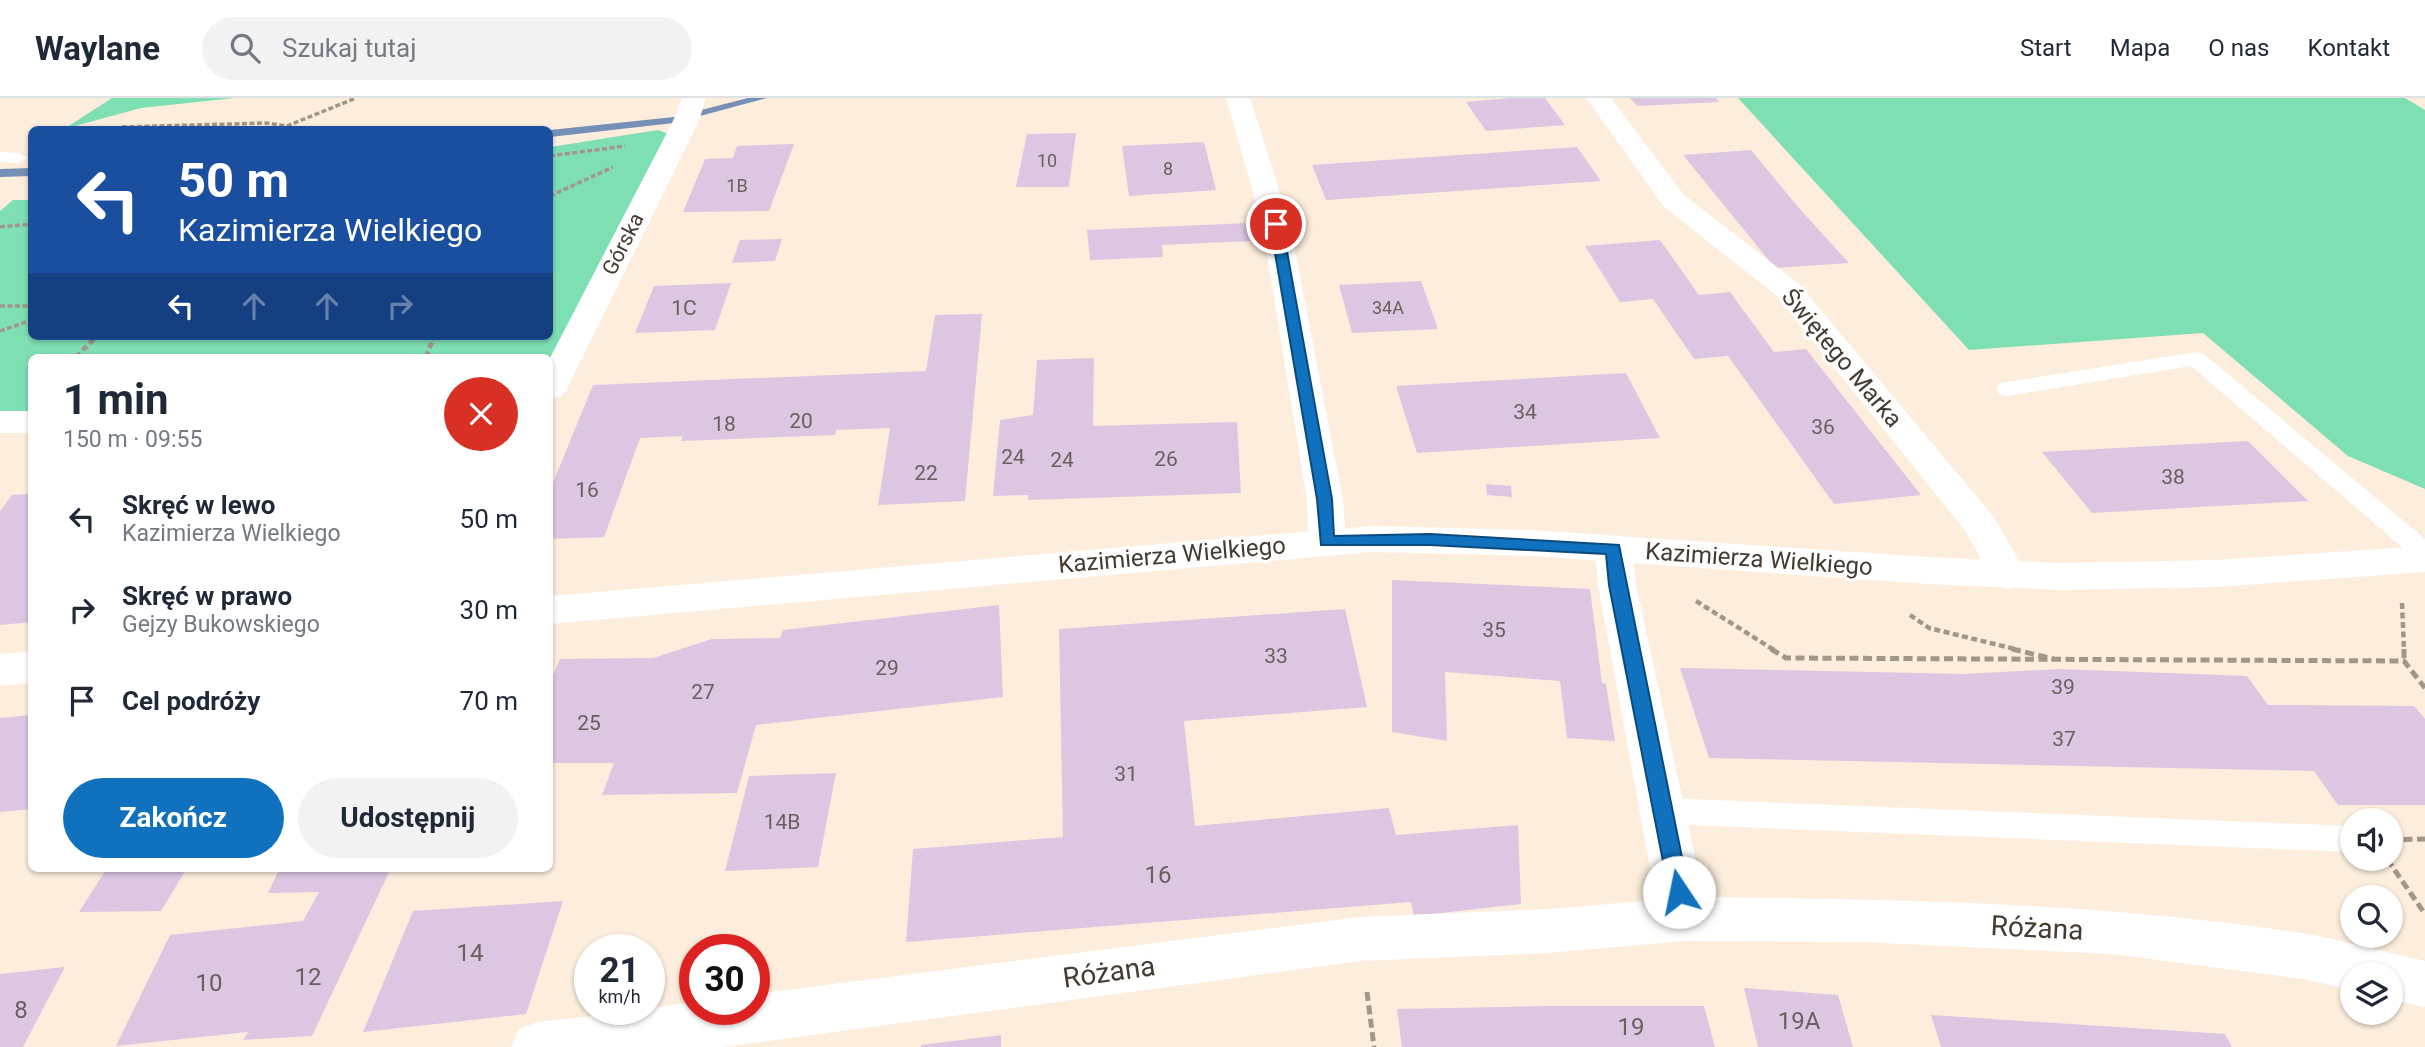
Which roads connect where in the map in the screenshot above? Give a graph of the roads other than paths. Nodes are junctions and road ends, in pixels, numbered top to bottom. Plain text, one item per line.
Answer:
1 (1238, 98) edge
2 (1598, 98) edge
3 (686, 116) edge
4 (553, 383) edge
5 (2007, 389) dead end
6 (0, 422) edge
7 (28, 422) edge
8 (1326, 541) junction
9 (1614, 549) junction
10 (2425, 553) edge
11 (2425, 559) edge
12 (2009, 575) junction
13 (553, 610) edge
14 (28, 667) edge
15 (0, 670) edge
16 (1664, 811) junction
17 (2340, 839) edge
18 (1684, 919) junction
19 (2340, 964) edge
20 (2403, 979) edge
21 (2425, 984) edge
22 (537, 1047) edge

1 - 8 street
2 - 12 street, Świętego Marka
3 - 4 street, Górska
5 - 10 lane
6 - 7 street
8 - 9 street, Kazimierza Wielkiego
8 - 13 street, Kazimierza Wielkiego
9 - 12 street, Kazimierza Wielkiego
9 - 16 street
11 - 12 street, Kazimierza Wielkiego
14 - 15 street
16 - 17 lane
16 - 18 street
18 - 19 street, Różana
18 - 22 street, Różana
20 - 21 street, Różana

